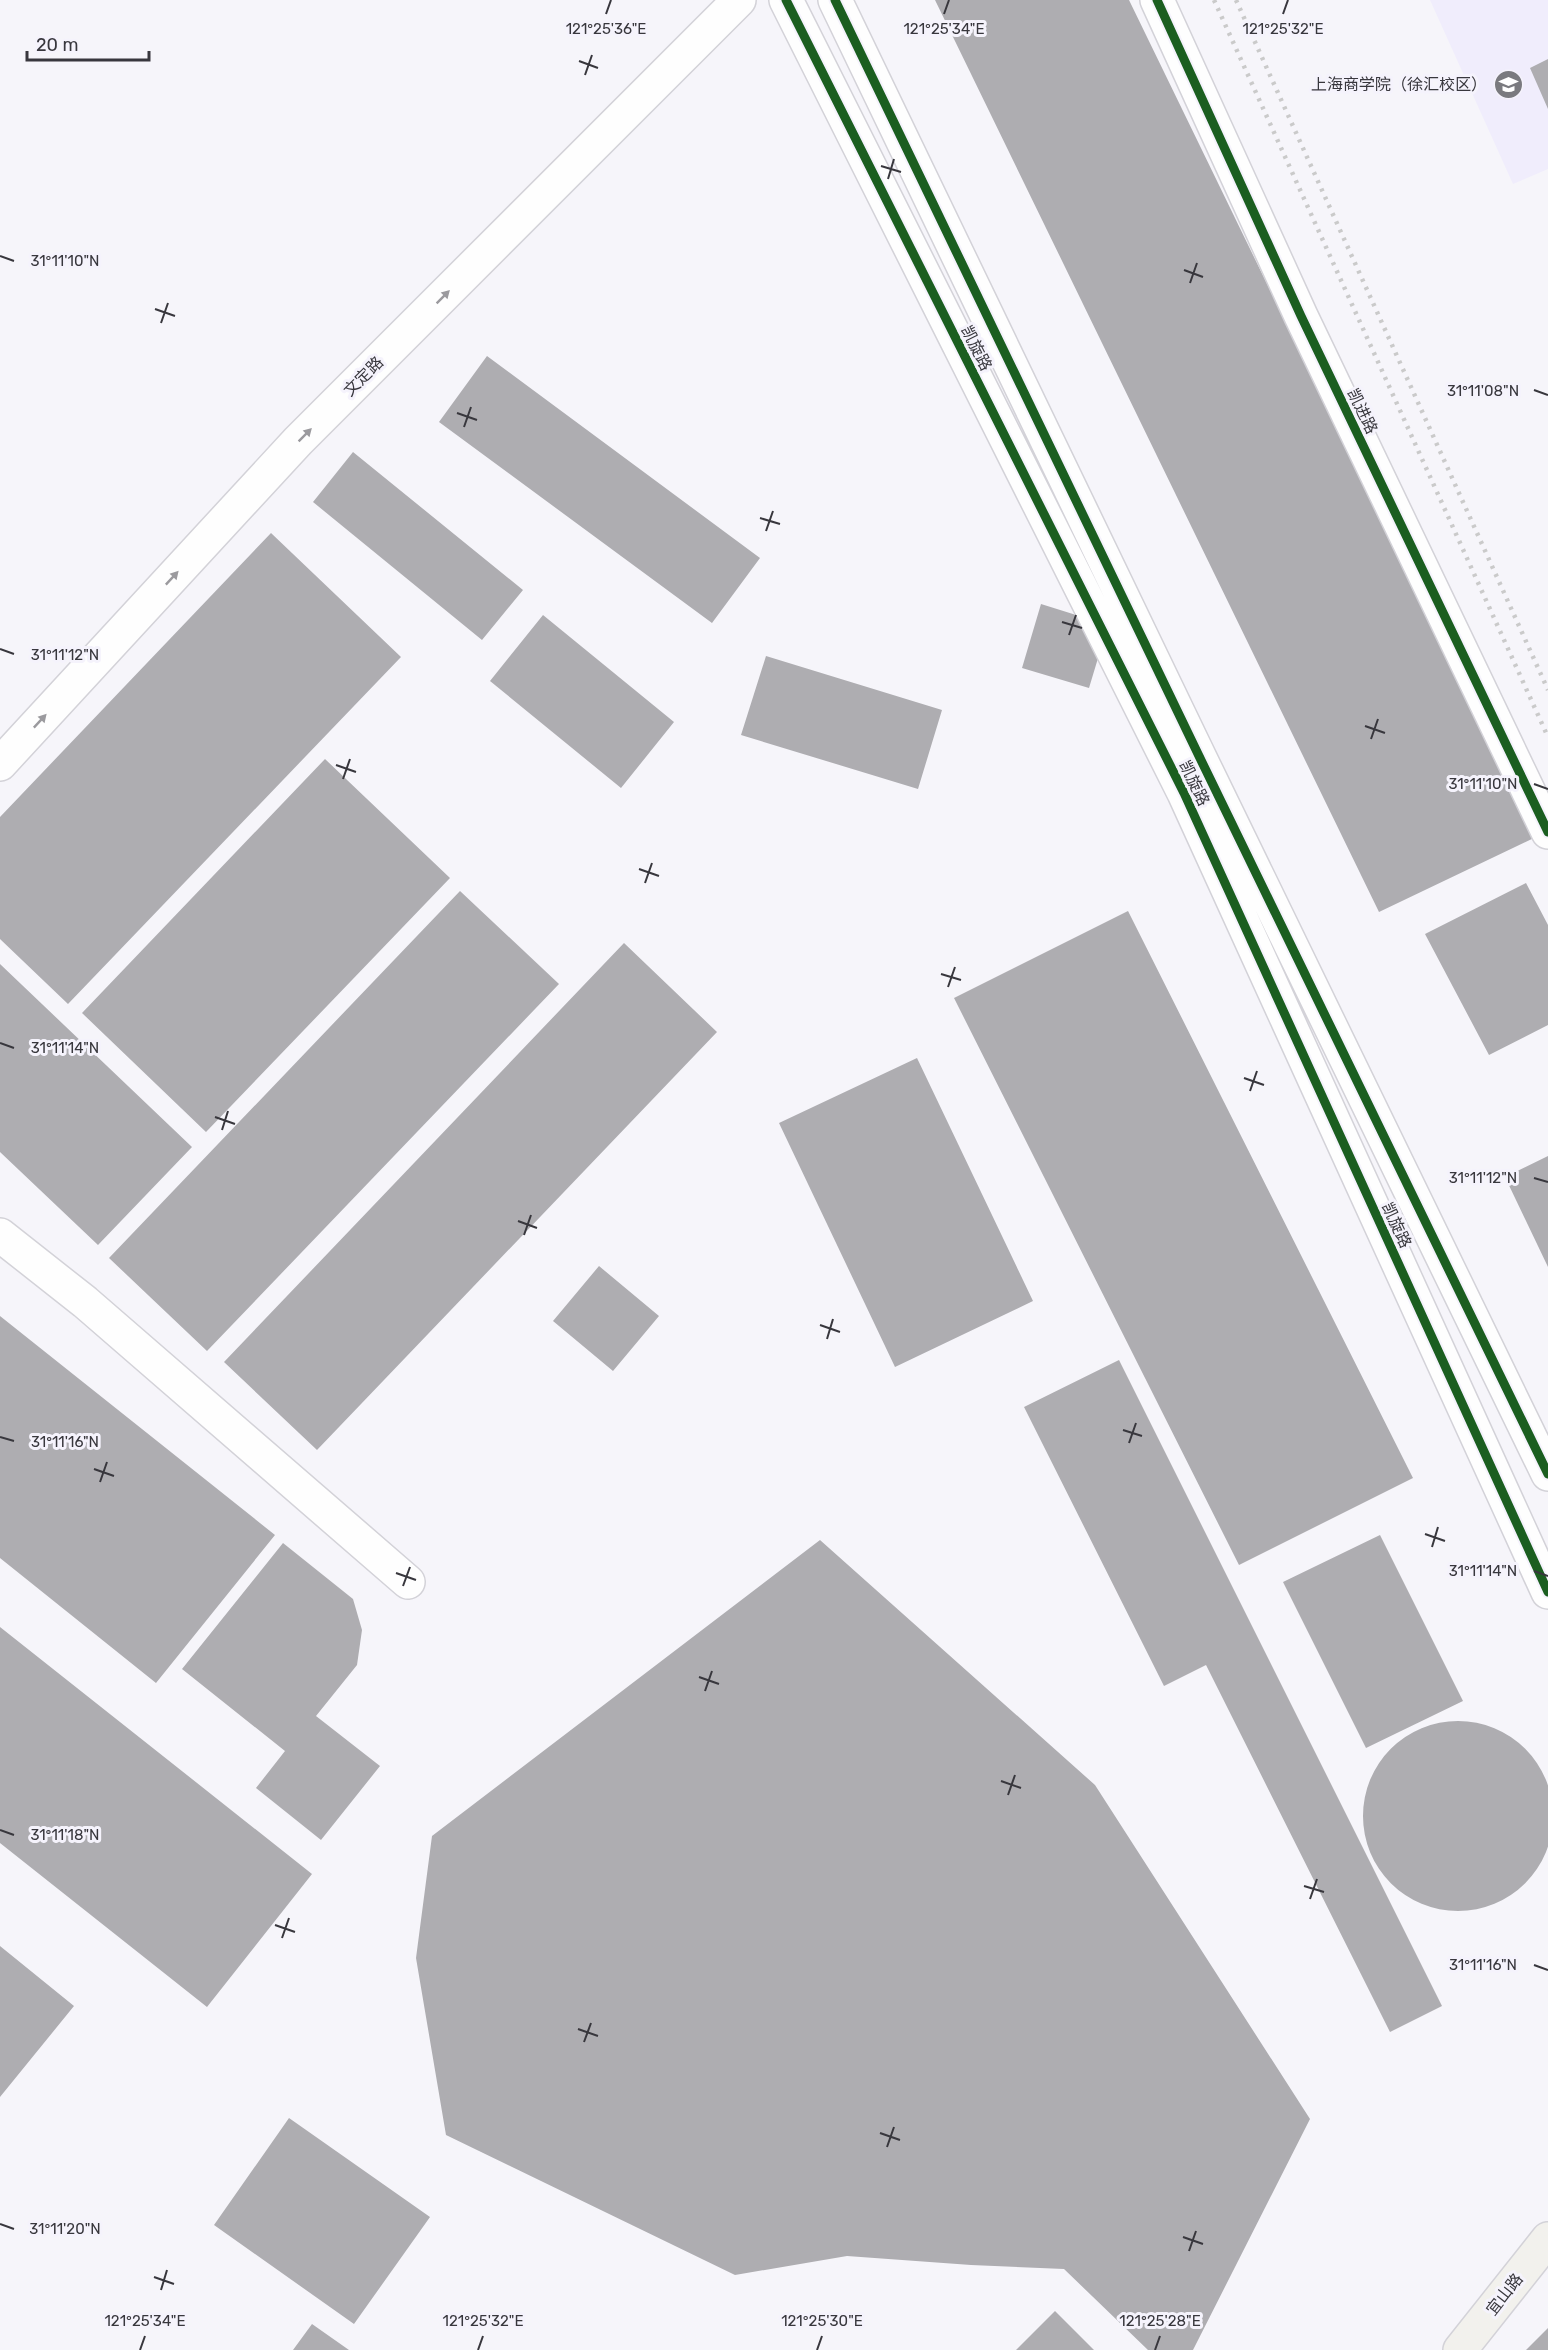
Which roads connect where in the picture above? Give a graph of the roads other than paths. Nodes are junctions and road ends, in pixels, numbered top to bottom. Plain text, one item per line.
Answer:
1 (739, 0) edge
2 (786, 0) edge
3 (835, 0) edge
4 (1157, 0) edge
5 (0, 764) edge
6 (1548, 832) edge
7 (0, 1235) edge
8 (1548, 1474) edge
9 (408, 1582) dead end
10 (1548, 1592) edge
11 (1548, 2239) edge
12 (1460, 2350) edge

5 -> 1 street, 文定路
2 - 10 street, 凯旋路
3 - 8 street, 凯旋路
4 - 6 street, 凯进路
7 - 9 street
11 - 12 main road, 宜山路

